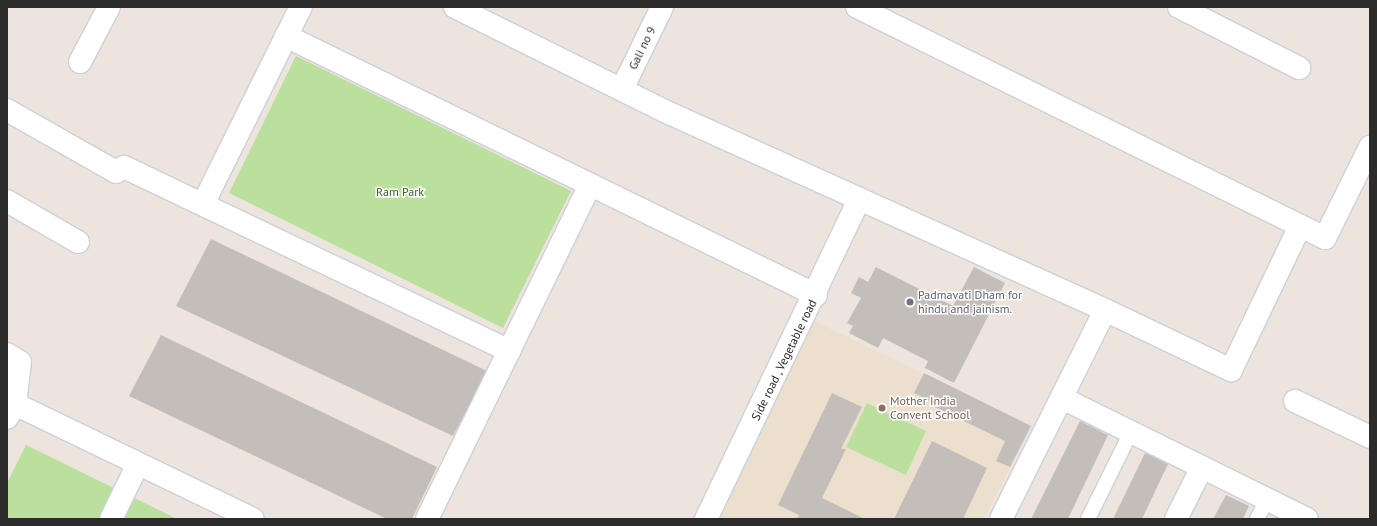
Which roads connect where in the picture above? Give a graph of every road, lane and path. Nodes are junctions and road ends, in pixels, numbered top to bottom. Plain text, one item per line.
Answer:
1 (109, 7) edge
2 (301, 7) edge
3 (662, 7) edge
4 (857, 7) edge
5 (1179, 7) edge
6 (463, 9) edge
7 (1207, 13) edge
8 (286, 36) junction
9 (80, 62) dead end
10 (1300, 68) dead end
11 (622, 89) junction
12 (7, 110) edge
13 (1370, 147) edge
14 (590, 185) junction
15 (859, 199) junction
16 (7, 201) edge
17 (203, 204) junction
18 (1300, 226) junction
19 (78, 242) dead end
20 (816, 295) junction
21 (1105, 310) junction
22 (509, 351) junction
23 (7, 354) edge
24 (1062, 398) junction
25 (1295, 401) dead end
26 (11, 411) edge
27 (1131, 432) junction
28 (1370, 436) edge
29 (138, 464) junction
30 (1202, 467) junction
31 (1267, 499) junction
32 (111, 519) edge
33 (253, 519) edge
34 (427, 519) edge
35 (706, 519) edge
36 (1001, 519) edge
37 (1088, 519) edge
38 (1176, 519) edge
39 (1257, 519) edge
40 (1307, 519) edge

1 - 9 street
2 - 8 street
3 - 11 street, Gali no 9
4 - 18 street
5 - 7 street
6 - 11 street
7 - 10 street
8 - 14 street
8 - 17 street
11 - 15 street
12 - 17 street
13 - 18 street
14 - 20 street
14 - 22 street
15 - 20 street, Side road , Vegetable road
15 - 21 street
16 - 19 street
17 - 22 street
18 - 21 street
20 - 35 street, Side road , Vegetable road
21 - 24 street
22 - 34 street
23 - 26 street
24 - 27 street
24 - 36 street
25 - 28 street
26 - 29 street
27 - 30 street
27 - 37 lane
29 - 32 street
29 - 33 street
30 - 31 street
30 - 38 street
31 - 39 lane
31 - 40 street

